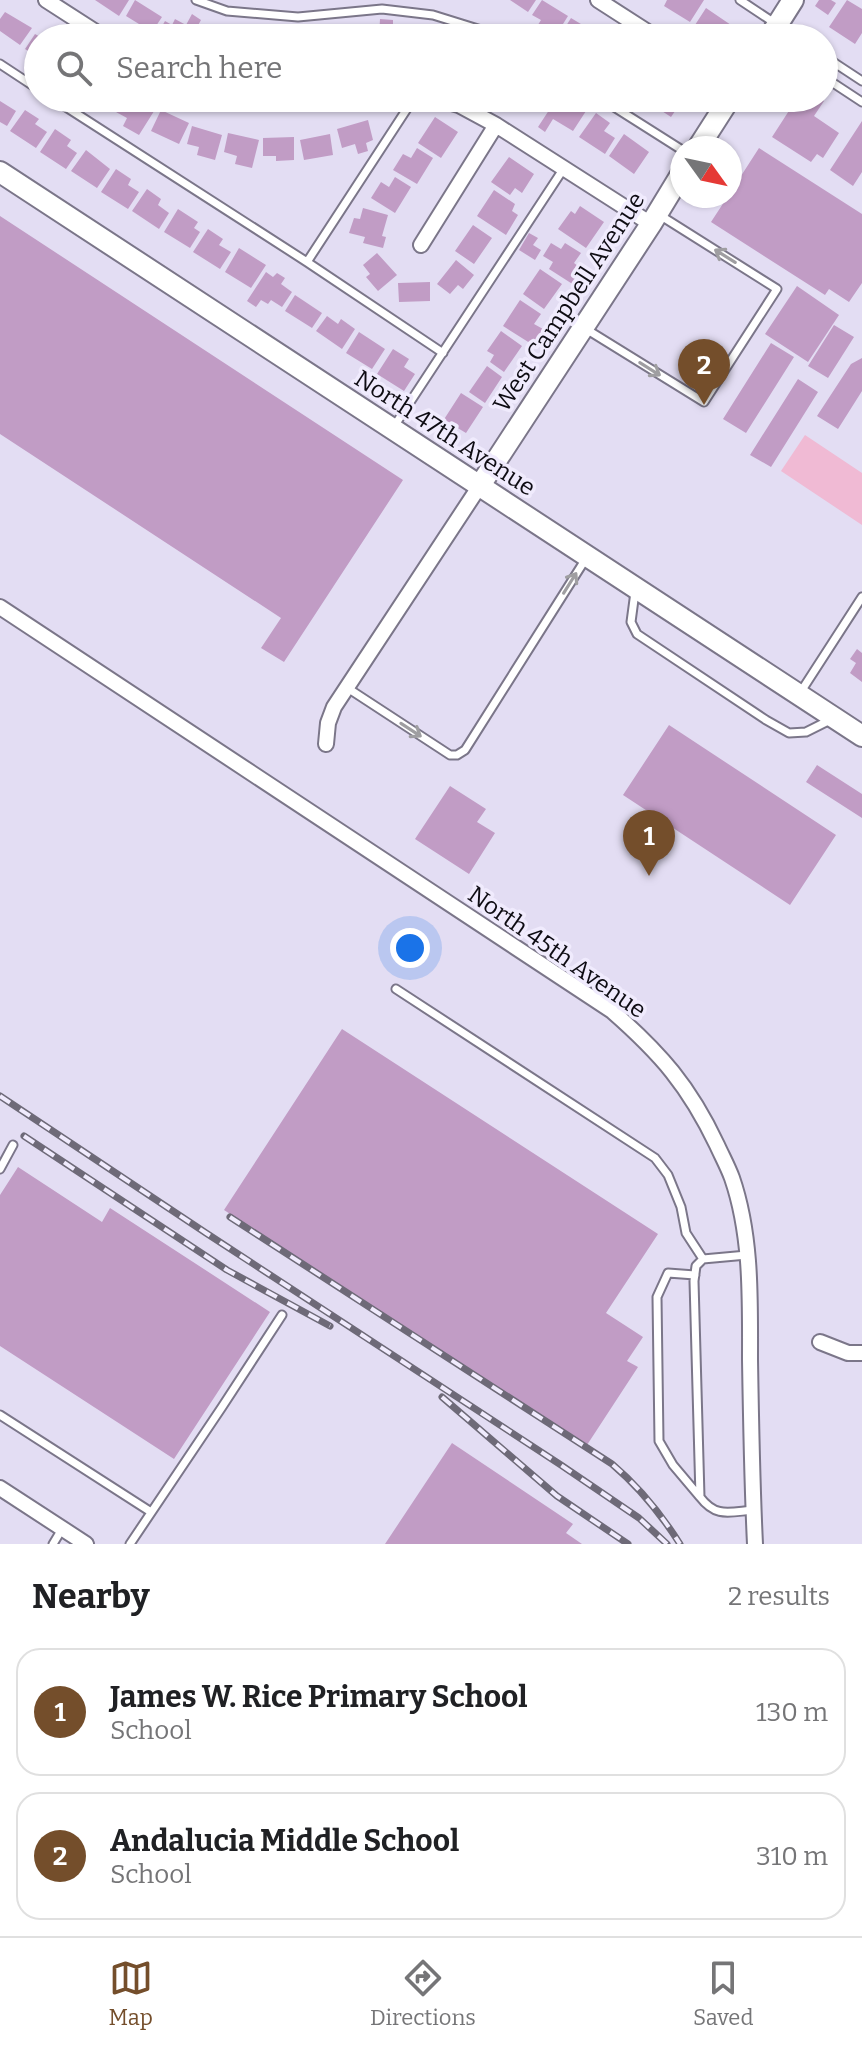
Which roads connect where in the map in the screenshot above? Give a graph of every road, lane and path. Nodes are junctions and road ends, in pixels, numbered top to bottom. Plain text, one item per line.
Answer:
1 (46, 0) edge
2 (196, 0) edge
3 (598, 0) edge
4 (740, 0) edge
5 (793, 0) edge
6 (83, 24) edge
7 (462, 24) edge
8 (635, 24) edge
9 (766, 24) edge
10 (778, 24) edge
11 (0, 64) edge
12 (838, 65) edge
13 (24, 80) edge
14 (862, 81) edge
15 (838, 86) edge
16 (862, 102) edge
17 (74, 112) edge
18 (405, 112) edge
19 (472, 112) edge
20 (622, 112) edge
21 (721, 112) edge
22 (496, 125) junction
23 (706, 136) edge
24 (670, 142) edge
25 (564, 168) junction
26 (0, 172) edge
27 (670, 193) edge
28 (654, 219) junction
29 (421, 245) dead end
30 (307, 262) junction
31 (584, 328) junction
32 (443, 353) junction
33 (392, 430) junction
34 (479, 487) junction
35 (586, 557) junction
36 (635, 589) junction
37 (862, 597) edge
38 (0, 607) edge
39 (346, 687) junction
40 (798, 695) junction
41 (834, 718) junction
42 (862, 736) edge
43 (326, 744) dead end
44 (396, 989) dead end
45 (13, 1145) dead end
46 (0, 1169) edge
47 (747, 1255) junction
48 (703, 1259) junction
49 (695, 1275) junction
50 (282, 1315) dead end
51 (820, 1342) dead end
52 (862, 1353) edge
53 (0, 1415) edge
54 (0, 1488) edge
55 (700, 1497) junction
56 (753, 1510) junction
57 (151, 1512) junction
58 (62, 1528) junction
59 (53, 1544) edge
60 (86, 1544) edge
61 (130, 1544) edge
62 (755, 1544) edge

1 - 6 street
2 - 7 lane
3 - 8 street
4 - 9 lane
5 - 10 street
11 - 13 lane
12 - 14 lane
15 - 16 lane
17 - 30 lane
18 - 30 lane
19 - 22 street
20 - 24 lane
21 - 23 street
22 - 25 street
22 - 29 street
25 - 28 street
25 - 32 lane
26 - 33 street, North 47th Avenue
27 - 28 street, West Campbell Avenue
28 - 31 street, West Campbell Avenue
31 -> 28 lane
30 - 32 lane
31 - 34 street, West Campbell Avenue
32 - 33 lane
33 - 34 street, North 47th Avenue
34 - 35 street, North 47th Avenue
34 - 39 street, West Campbell Avenue
35 - 36 street, North 47th Avenue
39 -> 35 lane
36 - 40 street, North 47th Avenue
36 - 41 lane
37 - 40 lane
38 - 47 street, North 45th Avenue
39 - 43 street, West Campbell Avenue
40 - 41 street, North 47th Avenue
41 - 42 street, North 47th Avenue
44 - 48 lane
45 - 46 lane
47 - 48 lane
47 - 56 street, North 45th Avenue
48 - 49 lane
49 - 55 lane
49 - 55 lane
50 - 57 lane
51 - 52 street
53 - 57 lane
54 - 58 street
55 - 56 lane
56 - 62 street, North 45th Avenue
57 - 61 lane
58 - 59 lane
58 - 60 street

